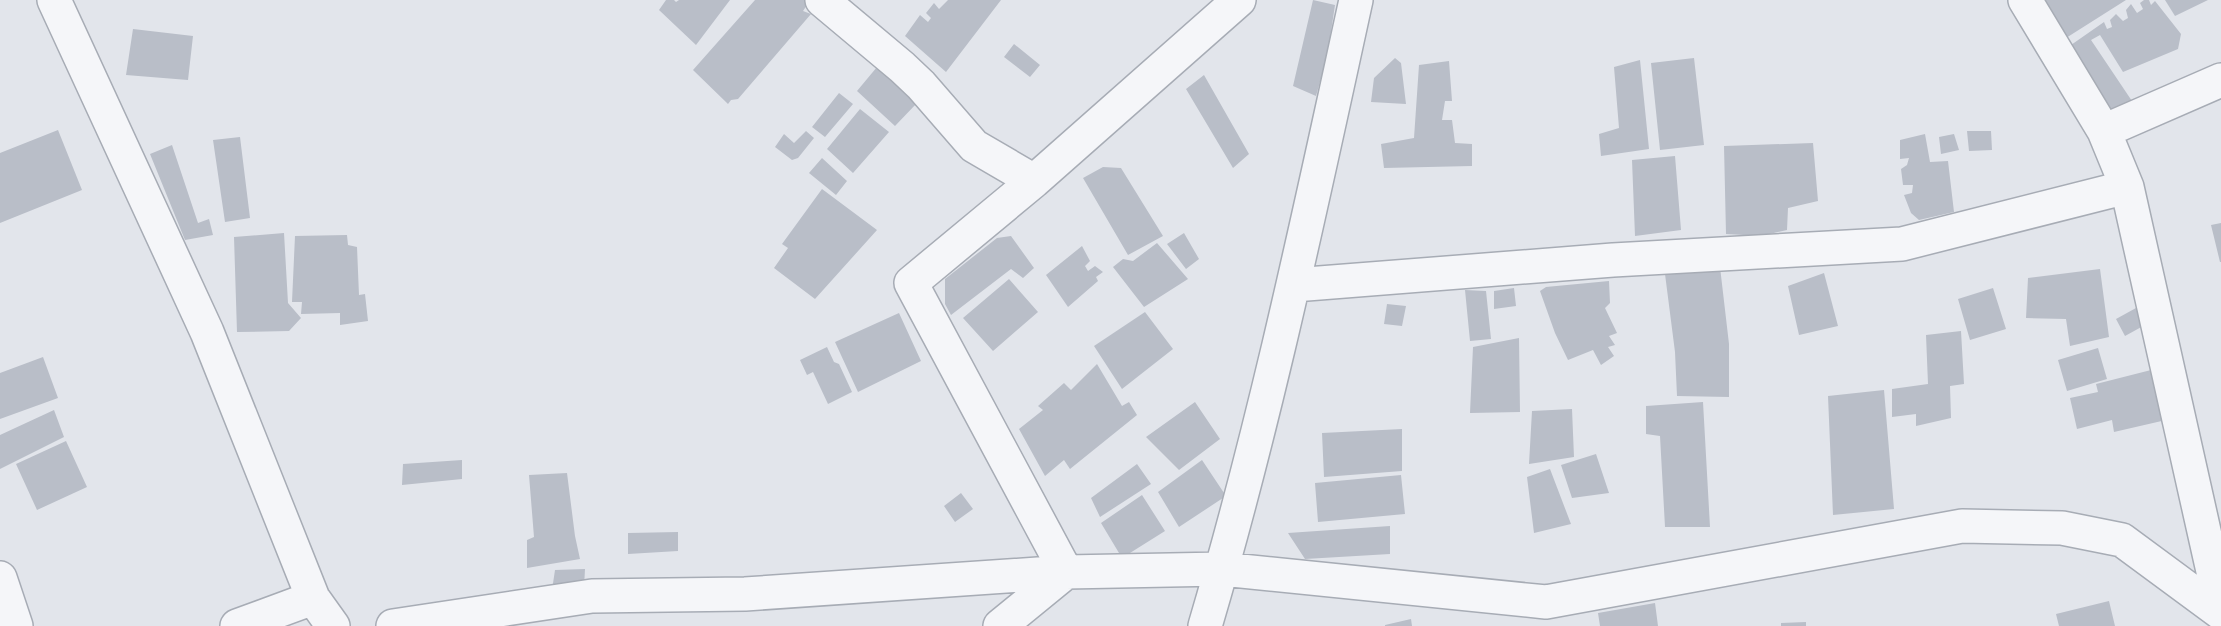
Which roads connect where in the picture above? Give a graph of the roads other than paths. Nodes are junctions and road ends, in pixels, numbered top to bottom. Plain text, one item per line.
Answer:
1 (54, 0) edge
2 (822, 0) edge
3 (1239, 0) edge
4 (1356, 0) edge
5 (2025, 0) edge
6 (2221, 80) edge
7 (2104, 131) junction
8 (1035, 182) junction
9 (2127, 187) junction
10 (1294, 285) junction
11 (1222, 569) junction
12 (1066, 572) junction
13 (0, 578) edge
14 (592, 596) junction
15 (313, 598) junction
16 (2221, 607) edge
17 (2221, 613) edge
18 (1541, 614) edge
19 (16, 626) edge
20 (237, 626) edge
21 (333, 626) edge
22 (393, 626) edge
23 (575, 626) edge
24 (1000, 626) edge
25 (1205, 626) edge

1 - 15 street
2 - 8 street
3 - 8 street
4 - 10 street
5 - 7 street
6 - 7 street
7 - 9 street
8 - 12 street
9 - 10 street
9 - 16 street
10 - 11 street
11 - 12 street
11 - 18 street
11 - 25 street
12 - 14 street
12 - 24 street
13 - 19 street
14 - 22 street
14 - 23 street
15 - 20 street
15 - 21 street
17 - 18 street

